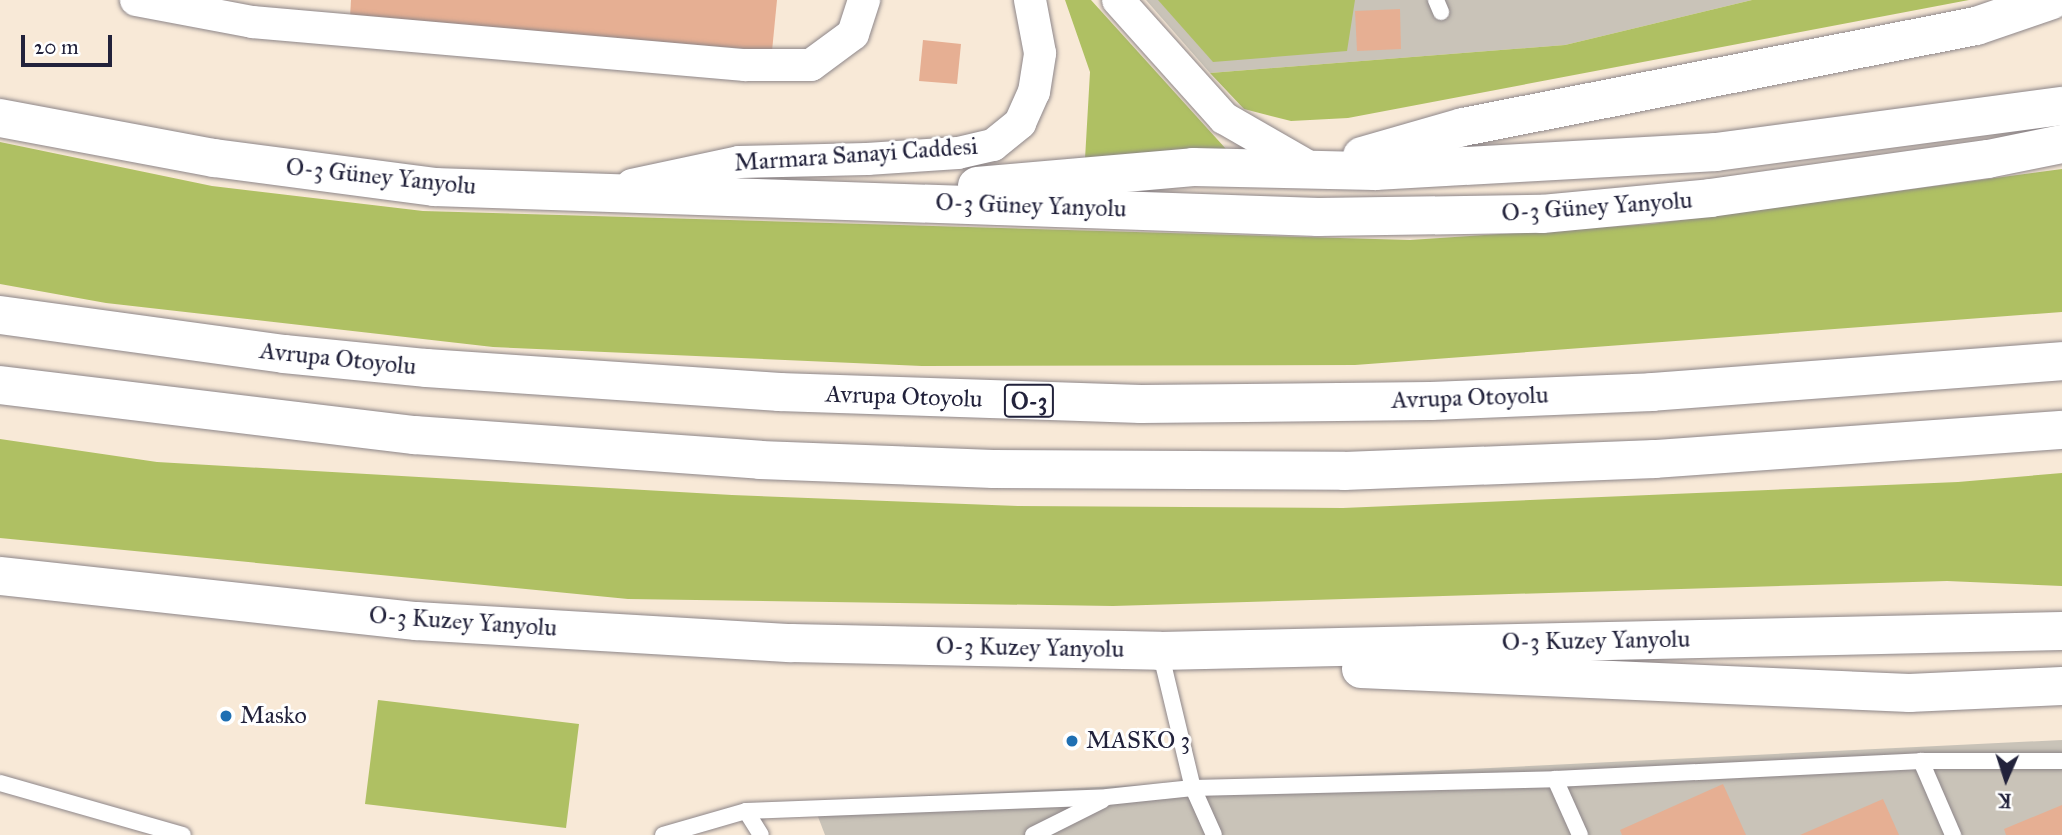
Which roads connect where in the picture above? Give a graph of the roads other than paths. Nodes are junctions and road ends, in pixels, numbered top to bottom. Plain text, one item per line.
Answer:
1 (136, 0) edge
2 (863, 0) edge
3 (1030, 0) edge
4 (1118, 0) edge
5 (2052, 0) edge
6 (252, 11) edge
7 (2062, 106) edge
8 (0, 118) edge
9 (2062, 144) edge
10 (1315, 170) junction
11 (603, 192) junction
12 (903, 202) junction
13 (0, 315) edge
14 (2062, 361) edge
15 (0, 385) edge
16 (2062, 430) edge
17 (0, 576) edge
18 (2062, 631) edge
19 (1160, 651) junction
20 (2062, 686) edge
21 (1921, 761) junction
22 (2062, 761) edge
23 (1555, 779) junction
24 (0, 783) edge
25 (1193, 788) junction
26 (1107, 797) junction
27 (746, 811) junction
28 (183, 835) edge
29 (663, 835) edge
30 (761, 835) edge
31 (1033, 835) edge
32 (1214, 835) edge
33 (1580, 835) edge
34 (1953, 835) edge

1 - 6 street
2 - 6 street
3 - 11 street, Marmara Sanayi Caddesi
4 - 10 street
5 - 10 main road
7 - 10 main road
8 - 11 main road, O-3 Güney Yanyolu
9 - 12 main road, O-3 Güney Yanyolu
10 - 12 main road
11 - 12 main road, O-3 Güney Yanyolu
13 - 14 main road, Avrupa Otoyolu / O-3
15 - 16 main road
17 - 19 main road, O-3 Kuzey Yanyolu
18 - 19 main road, O-3 Kuzey Yanyolu
19 - 20 main road
19 - 25 lane
21 - 22 lane
21 - 23 lane
21 - 34 lane
23 - 25 lane
23 - 33 lane
24 - 28 lane
25 - 26 lane
25 - 32 lane
26 - 27 lane
26 - 31 lane
27 - 29 lane
27 - 30 lane

